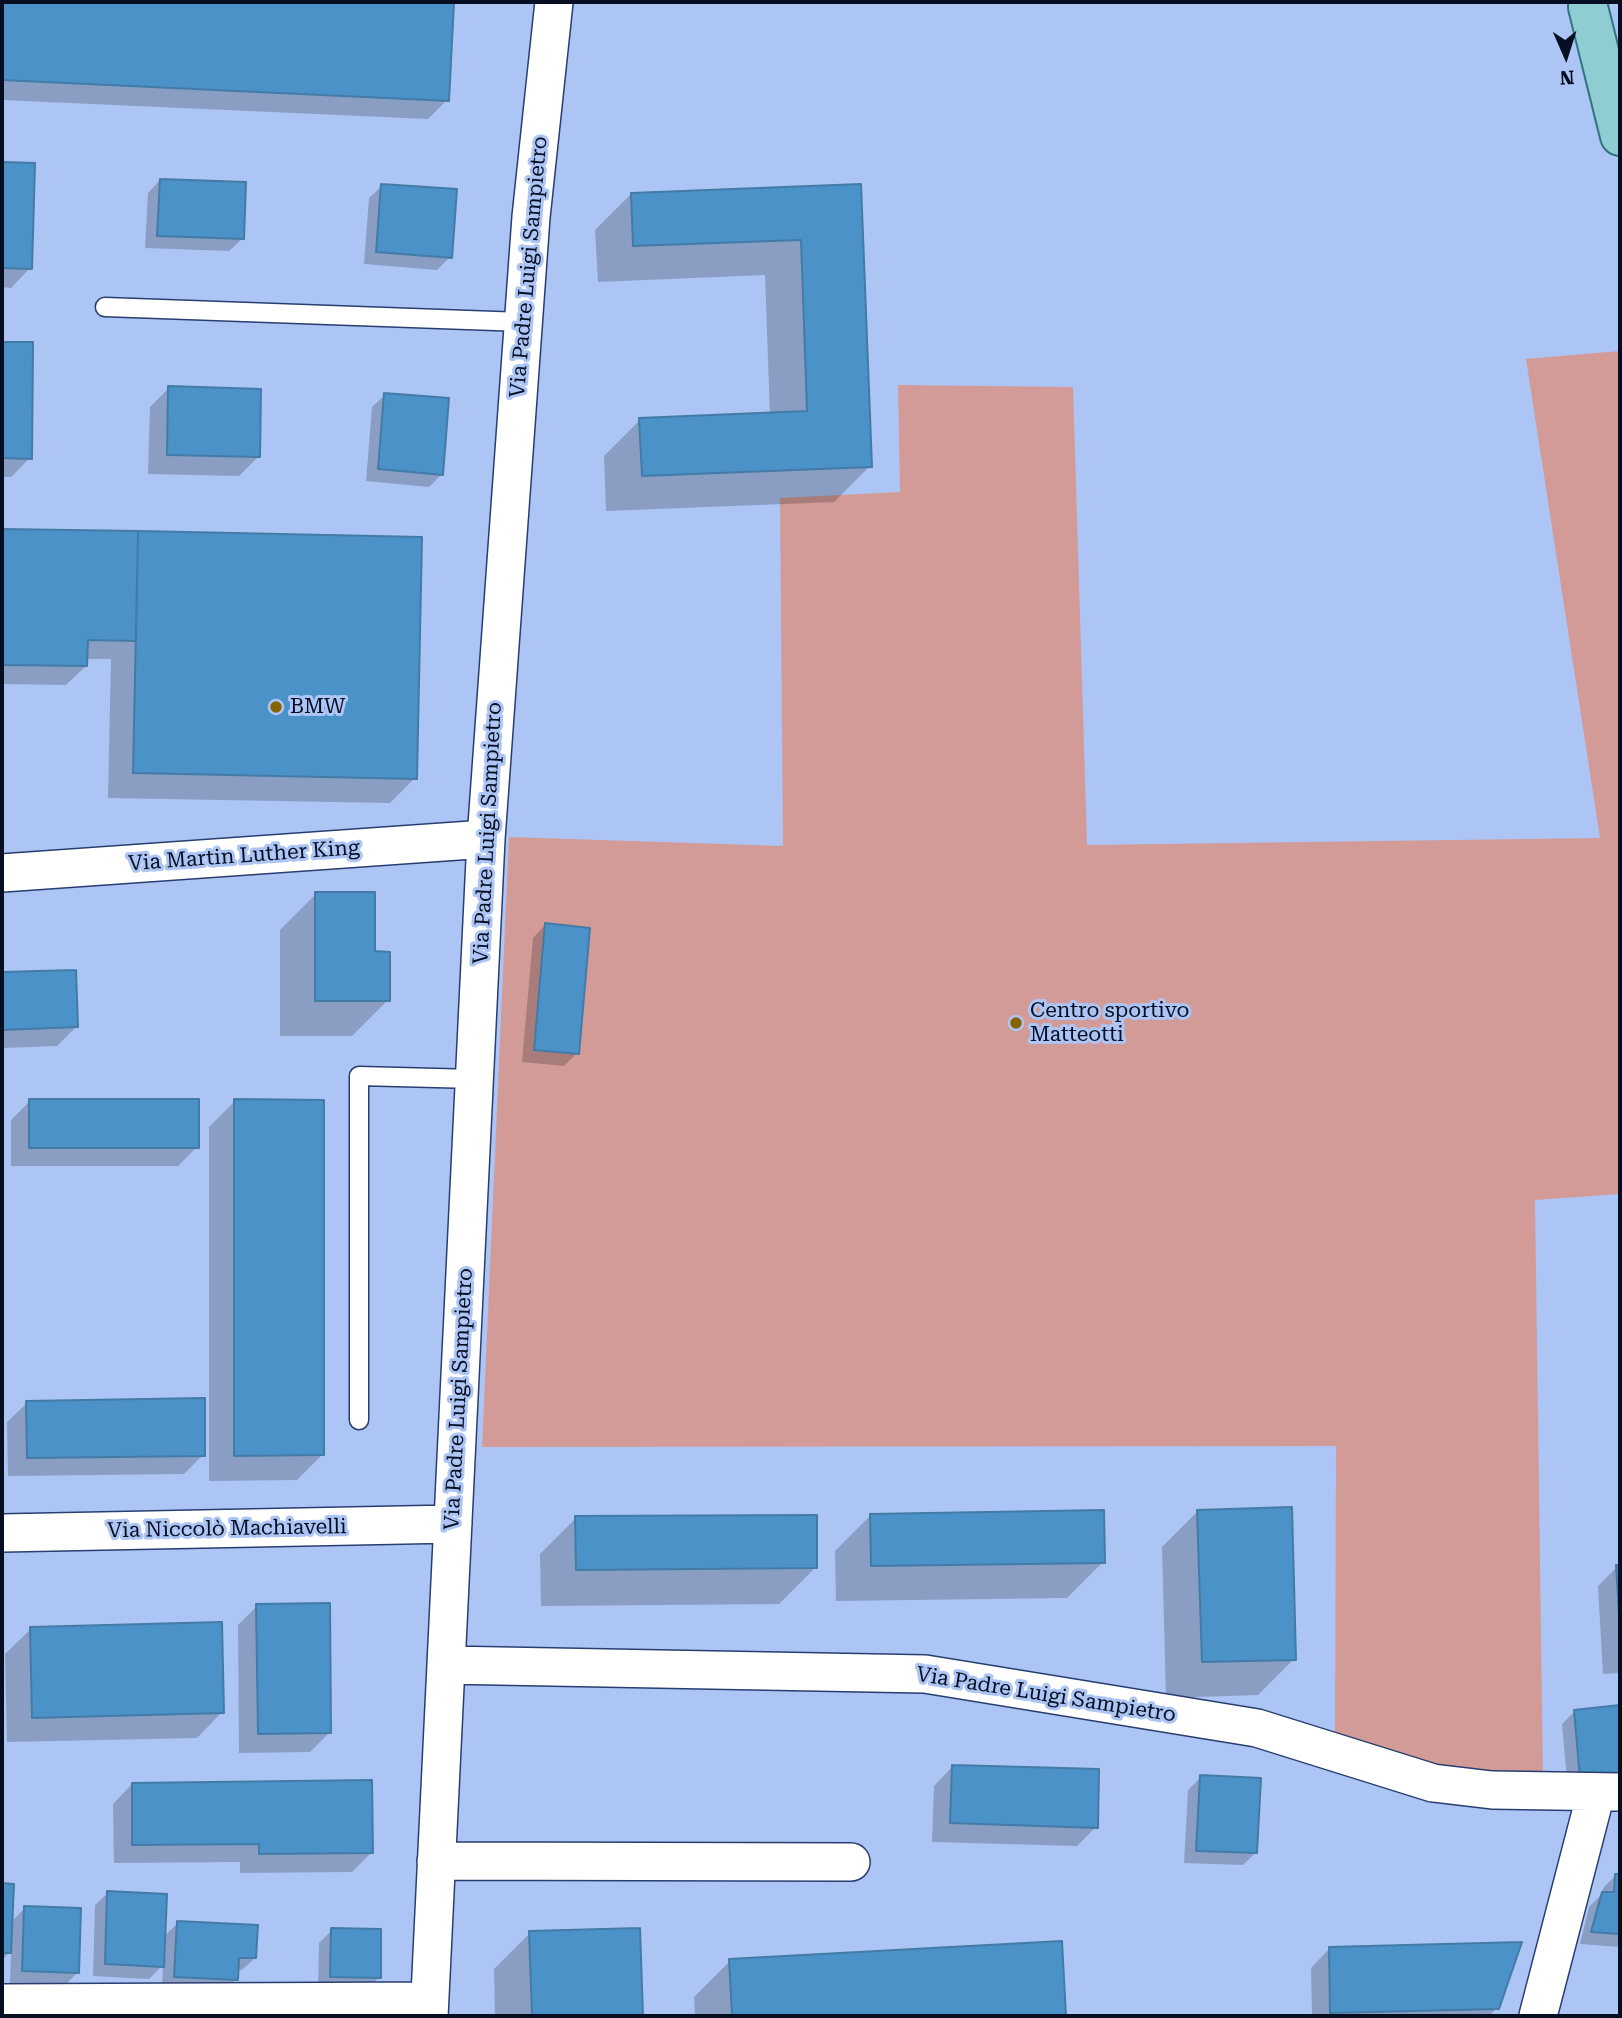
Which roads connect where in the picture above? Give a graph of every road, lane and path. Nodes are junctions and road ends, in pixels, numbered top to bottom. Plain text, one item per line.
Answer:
1 (554, 2) edge
2 (1594, 5) edge
3 (1620, 136) edge
4 (105, 307) dead end
5 (523, 322) junction
6 (486, 839) junction
7 (2, 873) edge
8 (474, 1079) junction
9 (359, 1420) dead end
10 (453, 1524) junction
11 (2, 1533) edge
12 (446, 1665) junction
13 (1608, 1792) edge
14 (436, 1861) junction
15 (851, 1861) dead end
16 (2, 2003) edge
17 (429, 2009) edge
18 (1538, 2016) edge

1 - 5 street, Via Padre Luigi Sampietro
2 - 3 main road
4 - 5 lane
5 - 6 street, Via Padre Luigi Sampietro
6 - 7 street, Via Martin Luther King
6 - 8 street, Via Padre Luigi Sampietro
8 - 9 lane
8 - 10 street, Via Padre Luigi Sampietro
10 - 11 street, Via Niccolò Machiavelli
10 - 12 street, Via Padre Luigi Sampietro
12 - 13 street, Via Padre Luigi Sampietro
12 - 14 street, Via Padre Luigi Sampietro
13 - 18 street, Via Padre Luigi Sampietro
14 - 15 street
14 - 17 street, Via Padre Luigi Sampietro
16 - 17 street, Via Padre Luigi Sampietro

